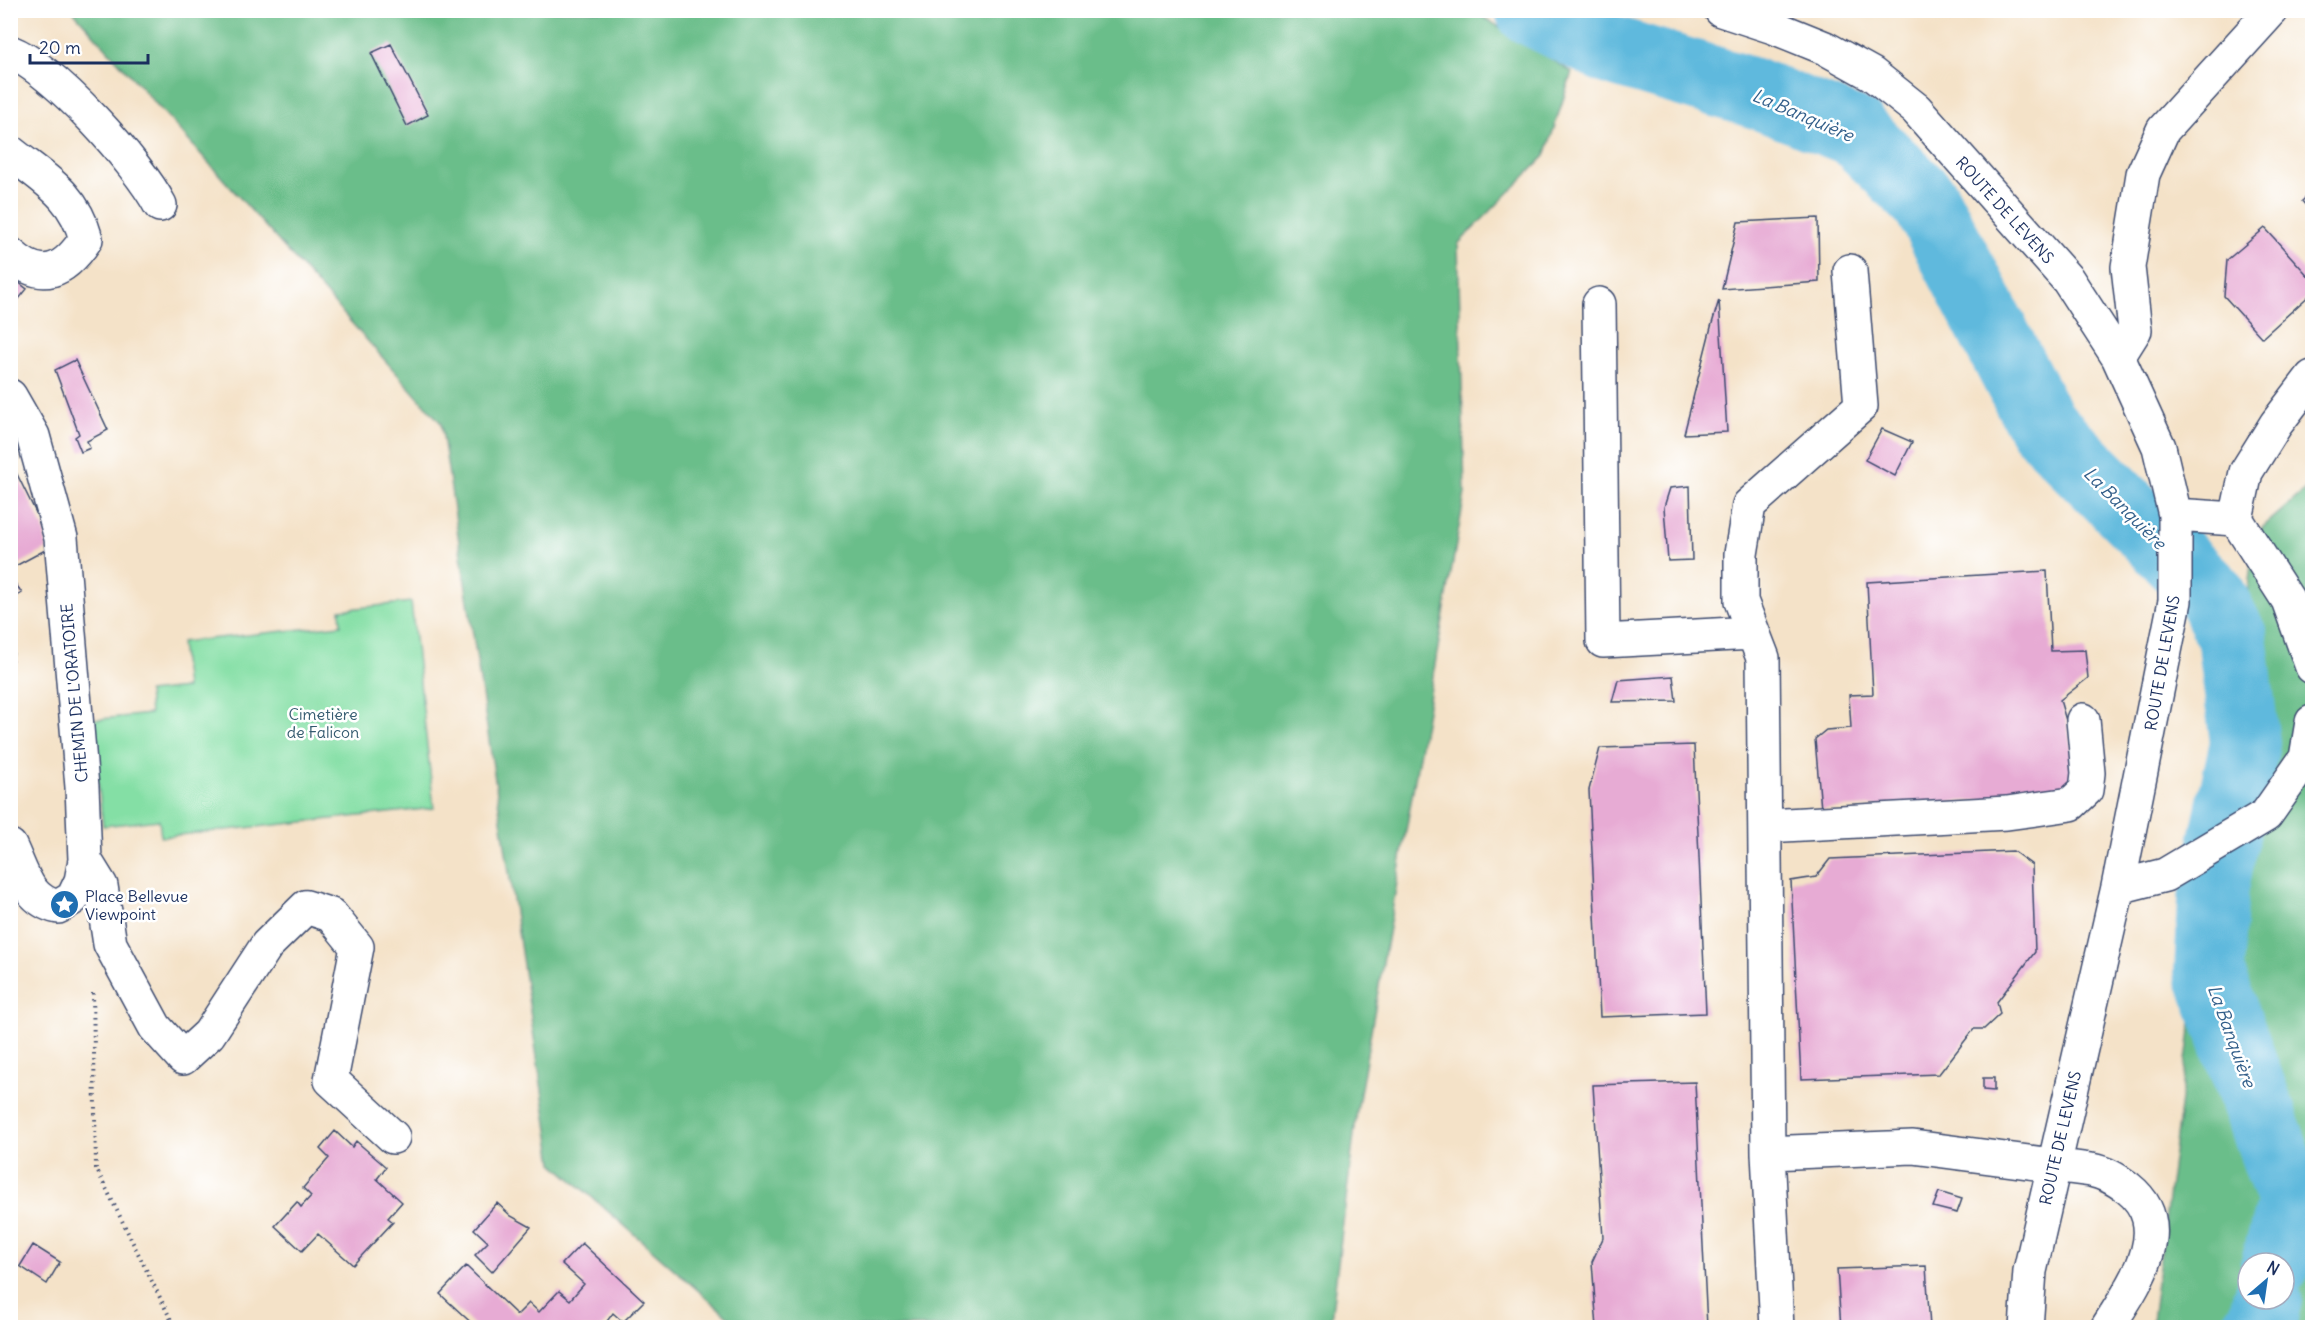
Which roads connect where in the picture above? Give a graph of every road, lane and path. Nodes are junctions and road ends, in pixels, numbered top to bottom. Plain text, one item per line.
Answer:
1 (1721, 10) edge
2 (2272, 10) edge
3 (10, 52) edge
4 (10, 152) edge
5 (160, 205) dead end
6 (10, 254) edge
7 (1850, 271) dead end
8 (1599, 304) dead end
9 (2118, 357) junction
10 (2313, 377) edge
11 (10, 396) edge
12 (2238, 510) junction
13 (2175, 515) junction
14 (10, 623) edge
15 (1758, 646) junction
16 (2313, 667) edge
17 (10, 670) edge
18 (2083, 720) dead end
19 (2313, 722) edge
20 (1765, 826) junction
21 (10, 846) edge
22 (85, 860) junction
23 (2118, 887) junction
24 (110, 944) junction
25 (393, 1137) dead end
26 (1768, 1153) junction
27 (2054, 1166) junction
28 (175, 1328) edge
29 (1777, 1328) edge
30 (2026, 1328) edge
31 (2107, 1328) edge

1 - 9 street, ROUTE DE LEVENS
2 - 9 street
3 - 5 street
4 - 6 street
7 - 15 street
8 - 15 street
9 - 13 street, ROUTE DE LEVENS
10 - 12 street
11 - 22 street, CHEMIN DE L'ORATOIRE
12 - 13 street
12 - 16 street
13 - 23 street, ROUTE DE LEVENS
14 - 17 path
15 - 20 street
18 - 20 street
19 - 23 street
20 - 26 street
21 - 22 street, CHEMIN DE L'ORATOIRE
22 - 24 street
23 - 27 street, ROUTE DE LEVENS
24 - 25 street
24 - 28 path
26 - 27 street
26 - 29 street
27 - 30 street, ROUTE DE LEVENS
27 - 31 street

